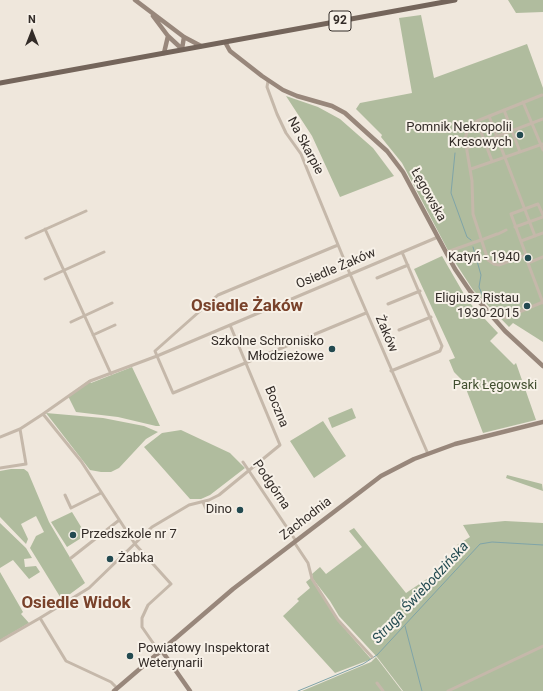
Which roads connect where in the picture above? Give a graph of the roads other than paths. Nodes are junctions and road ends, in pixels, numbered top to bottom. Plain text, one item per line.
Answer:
1 (135, 0) edge
2 (455, 0) edge
3 (149, 12) junction
4 (168, 36) junction
5 (184, 37) junction
6 (225, 42) junction
7 (201, 46) junction
8 (182, 50) junction
9 (164, 53) junction
10 (268, 80) junction
11 (0, 83) edge
12 (542, 95) dead end
13 (523, 102) junction
14 (504, 110) junction
15 (489, 116) junction
16 (543, 120) edge
17 (477, 121) junction
18 (532, 124) junction
19 (512, 131) junction
20 (497, 137) junction
21 (485, 142) junction
22 (542, 144) edge
23 (467, 148) junction
24 (543, 150) edge
25 (520, 152) junction
26 (505, 157) junction
27 (492, 161) junction
28 (471, 169) junction
29 (525, 209) junction
30 (86, 211) dead end
31 (543, 216) edge
32 (329, 220) joint
33 (530, 222) junction
34 (515, 227) junction
35 (45, 229) junction
36 (543, 233) edge
37 (438, 236) junction
38 (535, 236) junction
39 (26, 238) dead end
40 (482, 240) junction
41 (521, 241) junction
42 (338, 245) junction
43 (104, 252) dead end
44 (402, 252) junction
45 (447, 252) junction
46 (526, 255) junction
47 (543, 257) edge
48 (528, 264) junction
49 (408, 265) junction
50 (64, 270) junction
51 (350, 274) junction
52 (377, 278) dead end
53 (45, 279) dead end
54 (420, 291) junction
55 (543, 302) edge
56 (112, 304) dead end
57 (388, 304) dead end
58 (366, 313) junction
59 (84, 316) junction
60 (431, 317) junction
61 (505, 318) dead end
62 (71, 322) dead end
63 (115, 325) dead end
64 (230, 325) junction
65 (399, 330) dead end
66 (93, 335) junction
67 (157, 356) junction
68 (246, 363) junction
69 (543, 366) edge
70 (392, 371) junction
71 (111, 374) junction
72 (43, 414) junction
73 (543, 422) edge
74 (20, 429) junction
75 (0, 437) edge
76 (428, 454) junction
77 (242, 462) dead end
78 (0, 468) edge
79 (249, 470) junction
80 (102, 493) junction
81 (65, 495) dead end
82 (203, 502) junction
83 (206, 509) dead end
84 (118, 520) junction
85 (295, 542) junction
86 (135, 544) junction
87 (71, 558) dead end
88 (40, 618) junction
89 (0, 641) edge
90 (543, 646) edge
91 (161, 652) junction
92 (372, 657) dead end
93 (377, 683) dead end
94 (115, 690) edge
95 (190, 691) edge
96 (383, 691) edge
97 (448, 691) edge

1 - 3 street
2 - 6 main road, 92
3 - 4 street
3 - 5 street
4 - 8 street
4 - 9 street
5 - 7 street
5 - 8 street
6 - 7 main road, 92
6 - 10 street, Łęgowska
7 - 8 main road, 92
8 - 9 main road, 92
9 - 11 main road, 92
10 - 32 street, Na Skarpie
10 - 37 street, Łęgowska
12 - 13 street
13 - 14 street
13 - 18 street
14 - 15 street
14 - 19 street
15 - 17 street
15 - 20 street
16 - 18 street
17 - 21 street
17 - 23 street
18 - 19 street
18 - 22 street
19 - 20 street
19 - 25 street
20 - 21 street
20 - 26 street
21 - 23 street
21 - 27 street
22 - 24 street
22 - 25 street
23 - 28 street
25 - 26 street
26 - 27 street
26 - 29 street
27 - 28 street
28 - 40 street
29 - 31 street
29 - 33 street
29 - 34 street
30 - 35 street
31 - 33 street
32 - 42 street, Żaków
33 - 34 street
33 - 38 street
34 - 40 street
34 - 41 street
35 - 39 street
35 - 50 street
36 - 38 street
37 - 44 street, Osiedle Żaków
37 - 45 street, Łęgowska
38 - 41 street
40 - 45 street
40 - 46 street
41 - 46 street
42 - 51 street, Żaków
42 - 67 street, Osiedle Żaków
43 - 50 street
44 - 49 street
44 - 51 street, Osiedle Żaków
45 - 69 street, Łęgowska
46 - 48 street
47 - 48 street
48 - 55 street
49 - 52 street
49 - 54 street
50 - 53 street
50 - 59 street
51 - 58 street, Żaków
51 - 64 street, Osiedle Żaków
54 - 57 street
54 - 60 street
55 - 61 street
56 - 59 street
58 - 68 street
58 - 70 street, Żaków
59 - 62 street
59 - 66 street
60 - 65 street
60 - 70 street
63 - 66 street
64 - 67 street, Osiedle Żaków
64 - 68 street
66 - 71 street
67 - 68 street
67 - 71 street
68 - 79 street, Boczna
70 - 76 street, Żaków
71 - 72 street
72 - 74 street
72 - 80 street
73 - 76 street, Zachodnia
74 - 75 street
74 - 78 street
76 - 85 street, Zachodnia
77 - 79 street, Podgórna
79 - 82 street
79 - 85 street, Podgórna
80 - 81 street
80 - 84 street
82 - 83 street
82 - 86 street
84 - 86 street
84 - 87 street
85 - 91 street, Zachodnia
85 - 92 street, Podgórna
86 - 88 street
86 - 91 street
88 - 89 street
88 - 94 street
90 - 97 street
91 - 94 street, Zachodnia
91 - 95 street
93 - 96 street

